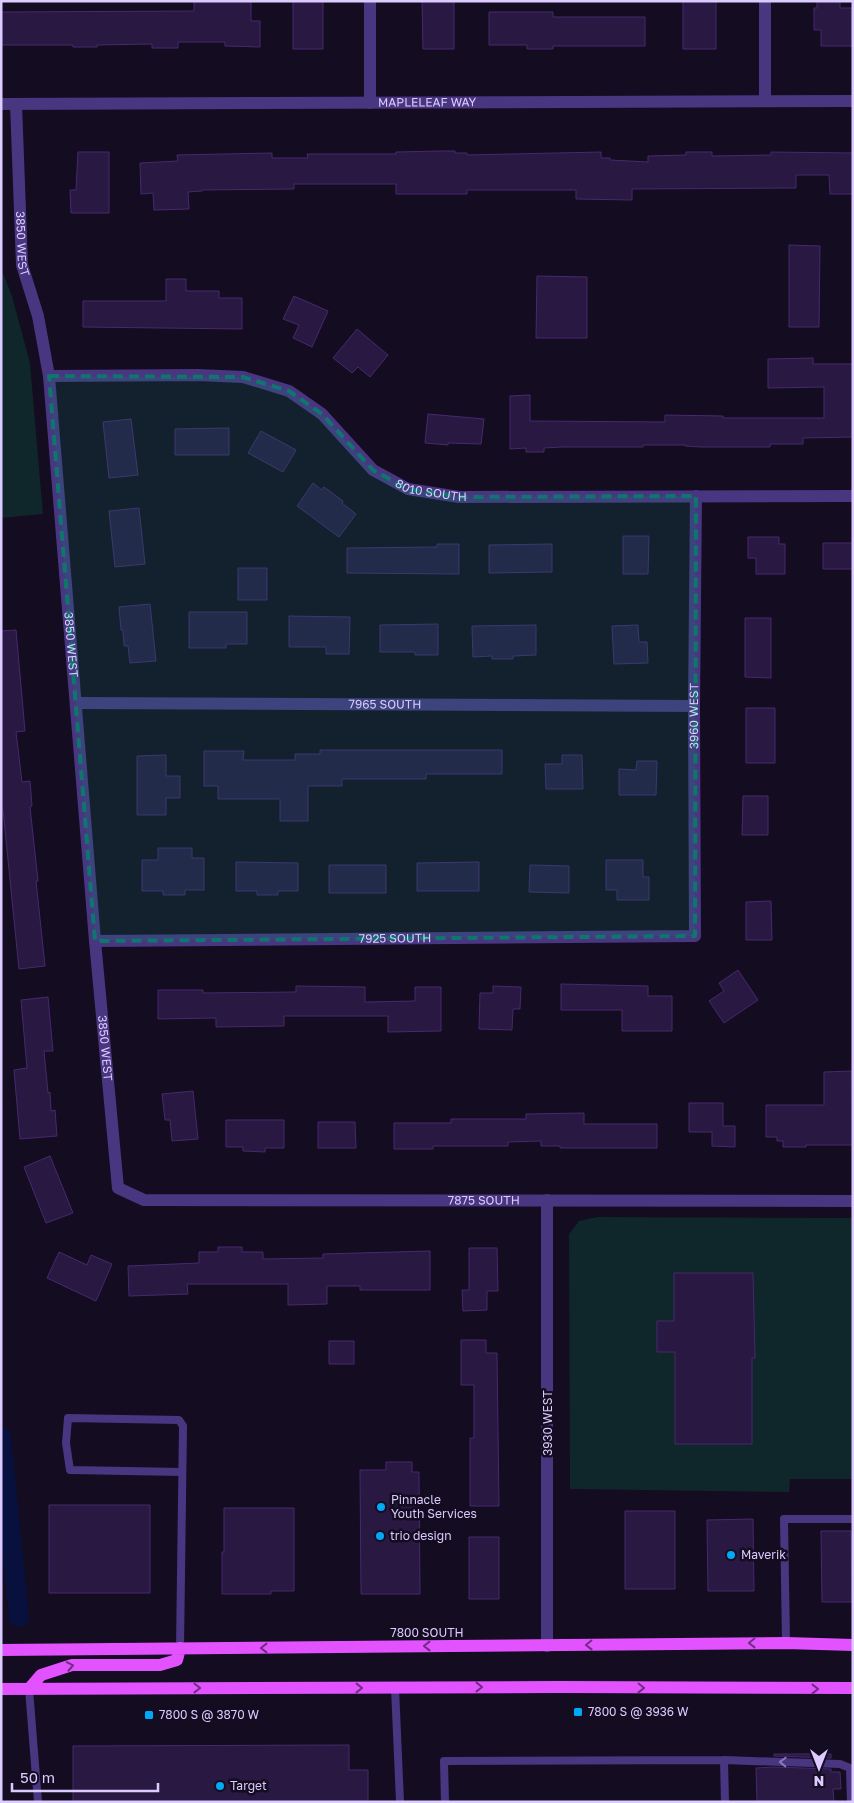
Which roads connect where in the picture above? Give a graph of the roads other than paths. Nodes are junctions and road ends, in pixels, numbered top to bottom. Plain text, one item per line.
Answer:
1 (370, 1) edge
2 (765, 1) edge
3 (764, 101) junction
4 (853, 101) edge
5 (370, 102) junction
6 (1, 104) edge
7 (16, 104) junction
8 (49, 376) junction
9 (696, 496) junction
10 (853, 496) edge
11 (76, 702) junction
12 (694, 706) junction
13 (695, 936) joint
14 (94, 941) junction
15 (118, 1188) joint
16 (547, 1200) junction
17 (853, 1201) edge
18 (182, 1472) junction
19 (853, 1519) edge
20 (786, 1643) junction
21 (853, 1645) edge
22 (547, 1646) junction
23 (180, 1648) junction
24 (1, 1650) edge
25 (395, 1688) junction
26 (853, 1688) edge
27 (1, 1689) edge
28 (29, 1689) junction
29 (724, 1760) junction
30 (38, 1802) edge
31 (400, 1802) edge
32 (445, 1802) edge
33 (725, 1802) edge
34 (850, 1802) edge

1 - 5 street
2 - 3 street
3 - 4 street, MAPLELEAF WAY
3 - 5 street, MAPLELEAF WAY
5 - 7 street, MAPLELEAF WAY
6 - 7 street, MAPLELEAF WAY
7 - 8 street, 3850 WEST
8 - 9 street, 8010 SOUTH
8 - 11 street, 3850 WEST
9 - 10 street, 8010 SOUTH
9 - 12 street, 3960 WEST
11 - 12 street, 7965 SOUTH
11 - 14 street, 3850 WEST
12 - 13 street, 3960 WEST
13 - 14 street, 7925 SOUTH
14 - 15 street, 3850 WEST
15 - 16 street, 7875 SOUTH
16 - 17 street, 7875 SOUTH
16 - 22 street, 3930 WEST
18 - 18 lane
18 - 23 lane
19 - 20 lane
20 - 21 main road, 7800 SOUTH
20 -> 22 main road, 7800 SOUTH
22 -> 23 main road, 7800 SOUTH
23 - 24 main road, 7800 SOUTH
28 -> 23 main road
25 -> 26 main road
28 -> 25 main road
25 - 31 lane
27 - 28 main road
28 - 30 lane
29 - 32 lane
29 - 33 lane
34 -> 29 lane

